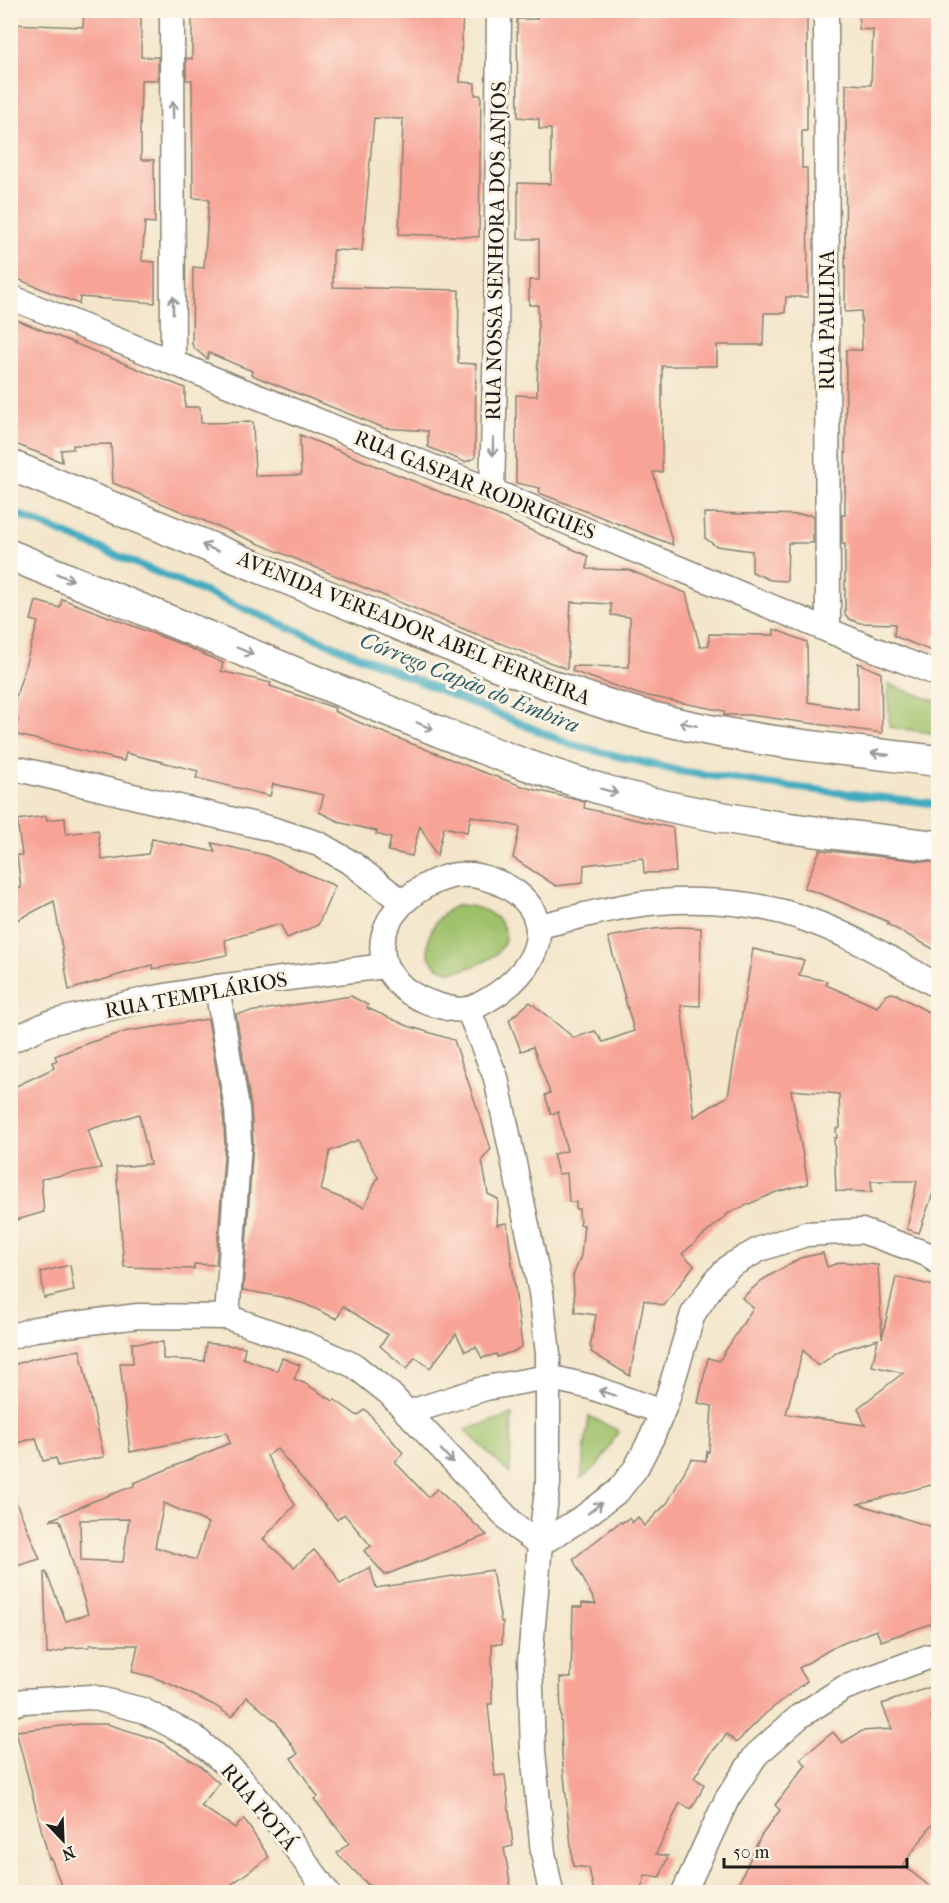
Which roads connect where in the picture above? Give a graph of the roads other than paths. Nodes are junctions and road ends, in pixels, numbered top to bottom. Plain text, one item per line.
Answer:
1 (172, 10) edge
2 (499, 10) edge
3 (826, 10) edge
4 (10, 297) edge
5 (173, 363) junction
6 (10, 465) edge
7 (492, 491) junction
8 (10, 555) edge
9 (828, 630) junction
10 (939, 674) edge
11 (939, 761) edge
12 (10, 767) edge
13 (939, 846) edge
14 (402, 902) junction
15 (538, 926) junction
16 (385, 966) junction
17 (939, 986) edge
18 (217, 987) junction
19 (468, 1009) junction
20 (10, 1041) edge
21 (939, 1262) edge
22 (228, 1317) junction
23 (10, 1337) edge
24 (548, 1377) junction
25 (662, 1412) junction
26 (407, 1413) junction
27 (540, 1544) junction
28 (939, 1655) edge
29 (10, 1705) edge
30 (327, 1893) edge
31 (551, 1893) edge
32 (684, 1893) edge

5 -> 1 street
2 -> 7 street, RUA NOSSA SENHORA DOS ANJOS
3 - 9 street, RUA PAULINA
4 - 5 street, RUA GASPAR RODRIGUES
5 - 7 street, RUA GASPAR RODRIGUES
11 -> 6 main road, AVENIDA VEREADOR ABEL FERREIRA
7 - 9 street, RUA GASPAR RODRIGUES
8 -> 13 main road
9 - 10 street, RUA GASPAR RODRIGUES
12 - 14 street
14 - 15 street
14 - 16 street
15 - 17 street
15 - 19 street
16 - 18 street, RUA TEMPLÁRIOS
16 - 19 street
18 - 20 street, RUA TEMPLÁRIOS
18 - 22 street
19 - 24 street
21 - 25 street
22 - 23 street
22 - 26 street
25 -> 24 street
24 - 26 street
24 - 27 street
27 -> 25 street
26 -> 27 street
27 - 31 street
28 - 32 street
29 - 30 street, RUA POTÁ

